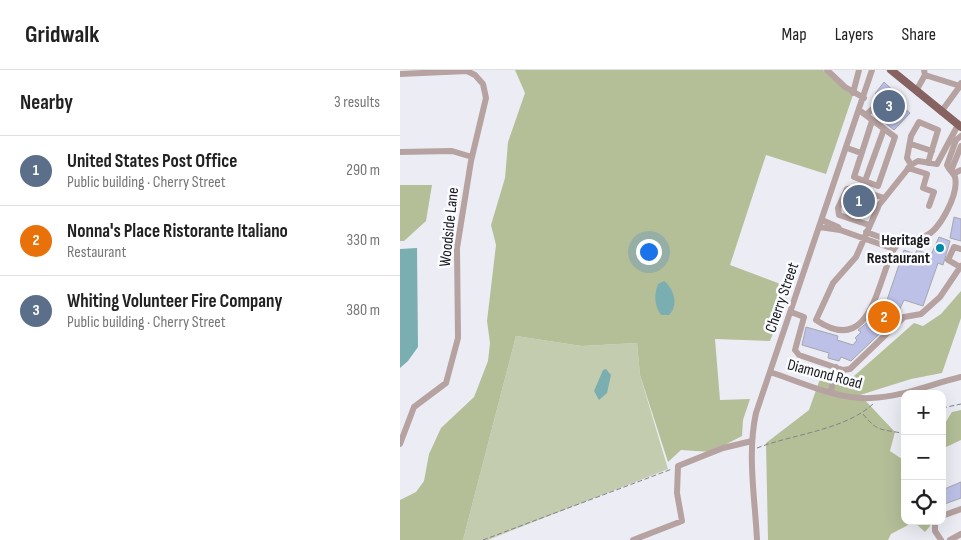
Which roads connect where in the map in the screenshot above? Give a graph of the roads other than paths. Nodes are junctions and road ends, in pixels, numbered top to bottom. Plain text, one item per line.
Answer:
1 (826, 70) edge
2 (859, 70) edge
3 (872, 70) edge
4 (891, 70) edge
5 (925, 73) edge
6 (400, 74) edge
7 (960, 85) edge
8 (916, 91) junction
9 (853, 93) junction
10 (864, 98) junction
11 (879, 104) dead end
12 (859, 110) junction
13 (941, 112) junction
14 (867, 114) junction
15 (872, 121) junction
16 (959, 126) edge
17 (884, 128) junction
18 (961, 136) edge
19 (911, 144) junction
20 (961, 146) edge
21 (846, 148) junction
22 (932, 151) junction
23 (400, 152) edge
24 (861, 153) junction
25 (472, 157) junction
26 (928, 163) junction
27 (937, 164) junction
28 (910, 166) junction
29 (961, 170) edge
30 (950, 171) junction
31 (865, 181) junction
32 (884, 198) junction
33 (929, 206) dead end
34 (821, 223) junction
35 (869, 225) junction
36 (865, 235) junction
37 (897, 246) junction
38 (961, 249) edge
39 (961, 266) edge
40 (791, 312) junction
41 (804, 317) junction
42 (816, 320) junction
43 (836, 367) junction
44 (770, 372) junction
45 (961, 377) edge
46 (830, 391) junction
47 (752, 441) junction
48 (400, 444) edge
49 (961, 509) edge
50 (946, 515) edge
51 (935, 525) edge
52 (961, 534) edge
53 (633, 540) edge
54 (757, 540) edge
55 (941, 540) edge
56 (950, 540) edge

1 - 9 street
2 - 9 street
3 - 10 street, Cherry Street
4 - 8 main road
5 - 7 street
5 - 8 street
6 - 25 street, Woodside Lane
7 - 13 street
8 - 13 main road
9 - 10 street
10 - 12 street, Cherry Street
11 - 14 street
12 - 14 street
12 - 21 street, Cherry Street
13 - 16 main road
14 - 15 street
15 - 17 street
15 - 24 street
16 - 27 street
17 - 31 street
17 - 31 street
18 - 30 street
19 - 22 street
19 - 22 street
19 - 28 street
20 - 30 street
21 - 24 street
21 - 34 street, Cherry Street
22 - 26 street
23 - 25 street
24 - 31 street
25 - 48 street, Woodside Lane
26 - 27 street
26 - 28 street
27 - 30 street
28 - 32 street
28 - 33 street
29 - 30 street
30 - 37 street
32 - 35 street
32 - 35 street
34 - 36 street
34 - 40 street, Cherry Street
35 - 36 street
36 - 37 street
36 - 42 street
37 - 42 street
38 - 39 street
39 - 43 street
40 - 41 street
40 - 44 street, Cherry Street
41 - 42 street
41 - 43 street
43 - 46 street
44 - 46 street, Diamond Road
44 - 47 street, Cherry Street
45 - 46 street, Diamond Road
47 - 53 street
47 - 54 street, Cherry Street
49 - 50 street
51 - 55 street
52 - 56 street

